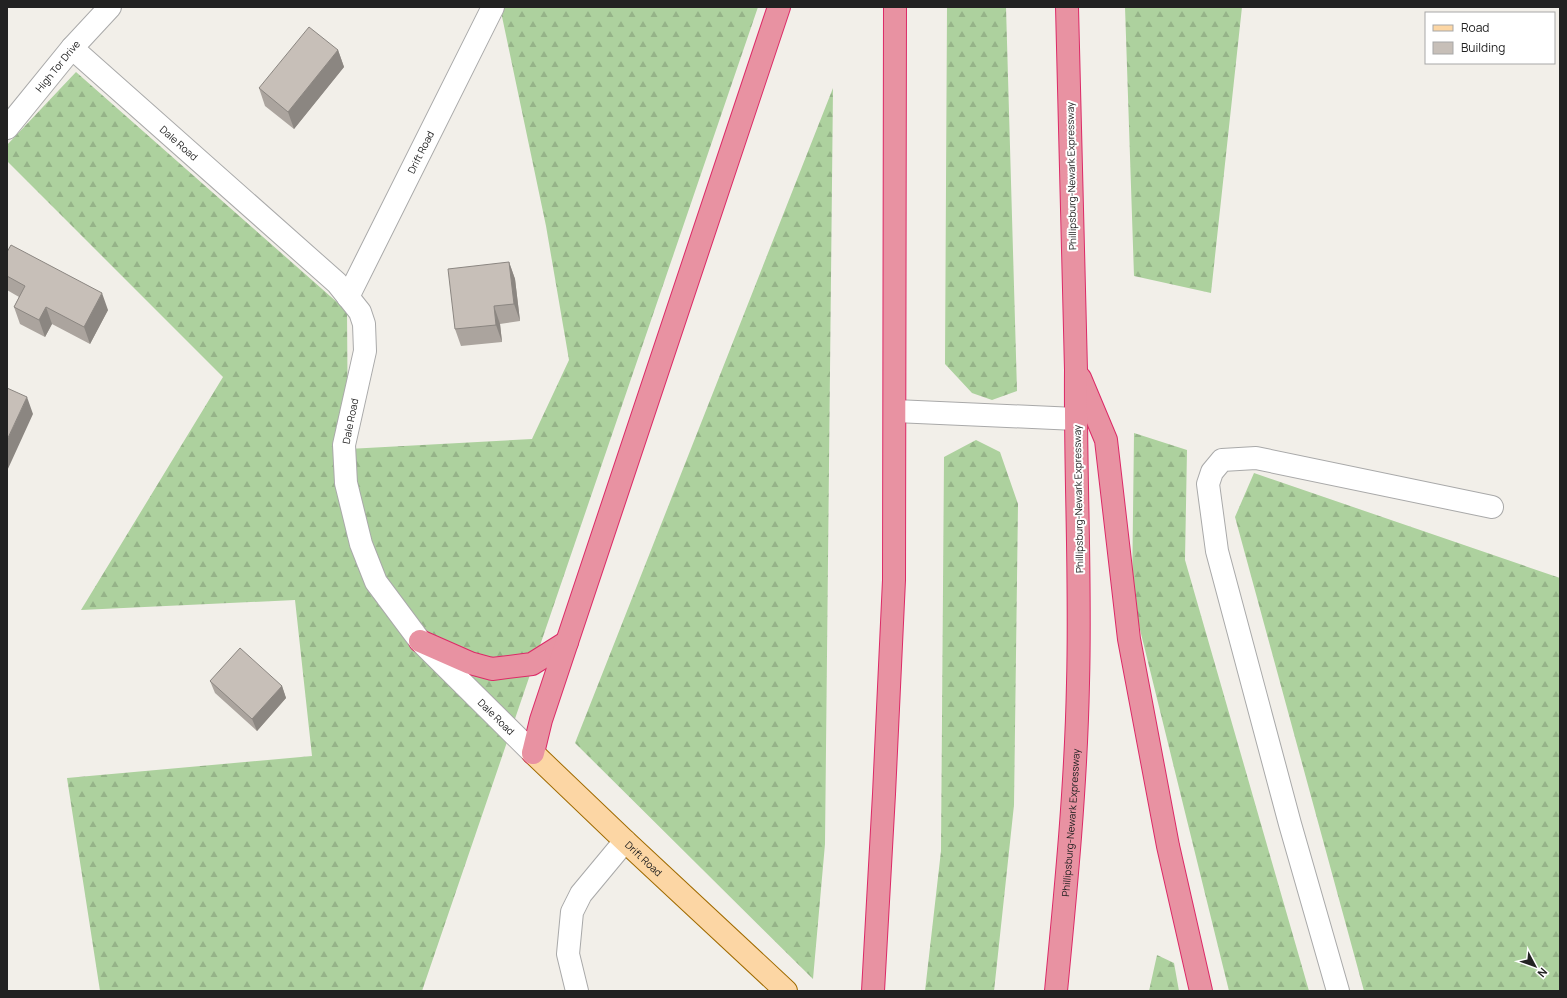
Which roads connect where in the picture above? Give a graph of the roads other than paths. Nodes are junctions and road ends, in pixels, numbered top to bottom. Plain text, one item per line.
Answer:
1 (110, 7) edge
2 (493, 7) edge
3 (779, 7) edge
4 (895, 7) edge
5 (1067, 7) edge
6 (72, 48) junction
7 (7, 128) edge
8 (348, 297) junction
9 (1076, 370) junction
10 (895, 411) junction
11 (1076, 419) junction
12 (1492, 507) dead end
13 (420, 641) junction
14 (567, 642) junction
15 (533, 753) junction
16 (625, 841) junction
17 (577, 991) edge
18 (786, 991) edge
19 (873, 991) edge
20 (1056, 991) edge
21 (1201, 991) edge
22 (1338, 991) edge

1 - 6 street, High Tor Drive
2 - 8 street, Drift Road
3 - 14 highway
4 - 10 highway
5 - 9 highway, Phillipsburg-Newark Expressway
6 - 7 street, High Tor Drive
6 - 8 street, Dale Road
8 - 13 street, Dale Road
9 - 11 highway, Phillipsburg-Newark Expressway
9 - 21 highway
10 - 11 street
10 - 19 highway
11 - 20 highway, Phillipsburg-Newark Expressway
12 - 22 street
13 - 14 highway
13 - 15 street, Dale Road
14 - 15 highway
15 - 16 main road, Dale Road
16 - 17 street, Drift Road
16 - 18 main road, Drift Road

